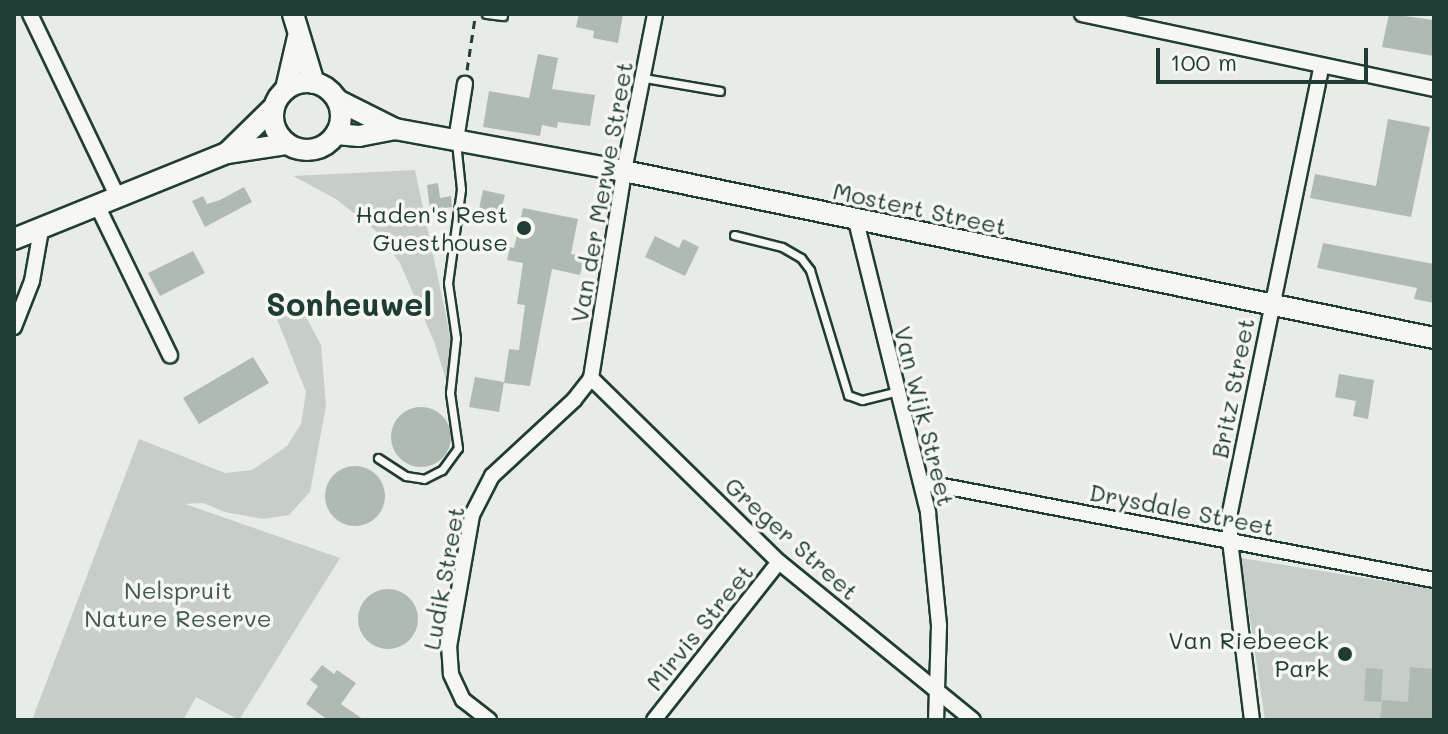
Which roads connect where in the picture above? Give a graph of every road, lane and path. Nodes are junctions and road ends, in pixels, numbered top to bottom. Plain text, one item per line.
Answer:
1 (30, 14) edge
2 (293, 14) edge
3 (476, 14) edge
4 (486, 14) edge
5 (655, 14) edge
6 (1082, 14) edge
7 (503, 16) dead end
8 (1106, 16) edge
9 (298, 37) junction
10 (1321, 67) junction
11 (644, 78) junction
12 (314, 83) junction
13 (465, 84) joint
14 (286, 89) junction
15 (1434, 89) edge
16 (720, 91) dead end
17 (339, 101) junction
18 (273, 108) junction
19 (395, 129) junction
20 (336, 134) junction
21 (456, 140) junction
22 (287, 144) junction
23 (227, 153) junction
24 (624, 171) junction
25 (118, 198) junction
26 (98, 207) junction
27 (856, 221) junction
28 (41, 230) junction
29 (734, 235) dead end
30 (14, 239) edge
31 (1270, 307) junction
32 (14, 327) edge
33 (1434, 338) edge
34 (170, 355) dead end
35 (591, 378) junction
36 (898, 391) junction
37 (378, 458) dead end
38 (922, 482) junction
39 (1230, 540) junction
40 (779, 562) junction
41 (1434, 580) edge
42 (937, 693) junction
43 (489, 720) edge
44 (654, 720) edge
45 (936, 720) edge
46 (973, 720) edge
47 (1252, 720) edge

1 - 25 street
2 - 9 street
3 - 13 path
4 - 7 lane
5 - 11 street, Van der Merwe Street
6 - 8 street
8 - 10 street
9 - 12 street
9 - 14 street
10 - 15 street
10 - 31 street, Britz Street
11 - 16 lane
11 - 24 street, Van der Merwe Street
12 - 14 street
12 - 17 street
13 - 21 street
14 - 18 street
17 - 19 street, Mostert Street
17 - 20 street
18 - 22 street
18 - 23 street
19 - 20 street, Mostert Street
19 - 21 street, Mostert Street
20 - 22 street
21 - 24 street, Mostert Street
21 - 37 lane
22 - 23 street
23 - 25 street
24 - 27 street, Mostert Street
24 - 35 street, Van der Merwe Street
25 - 26 street
26 - 28 street
26 - 34 street
27 - 31 street, Mostert Street
27 - 36 street, Van Wijk Street
28 - 30 street
28 - 32 street
29 - 36 lane
31 - 33 street, Mostert Street
31 - 39 street, Britz Street
35 - 40 street, Greger Street
35 - 43 street, Ludik Street
36 - 38 street, Van Wijk Street
38 - 39 street, Drysdale Street
38 - 42 street, Van Wijk Street
39 - 41 street, Drysdale Street
39 - 47 street, Britz Street
40 - 42 street, Greger Street
40 - 44 street, Mirvis Street
42 - 45 street, Van Wijk Street
42 - 46 street, Greger Street

